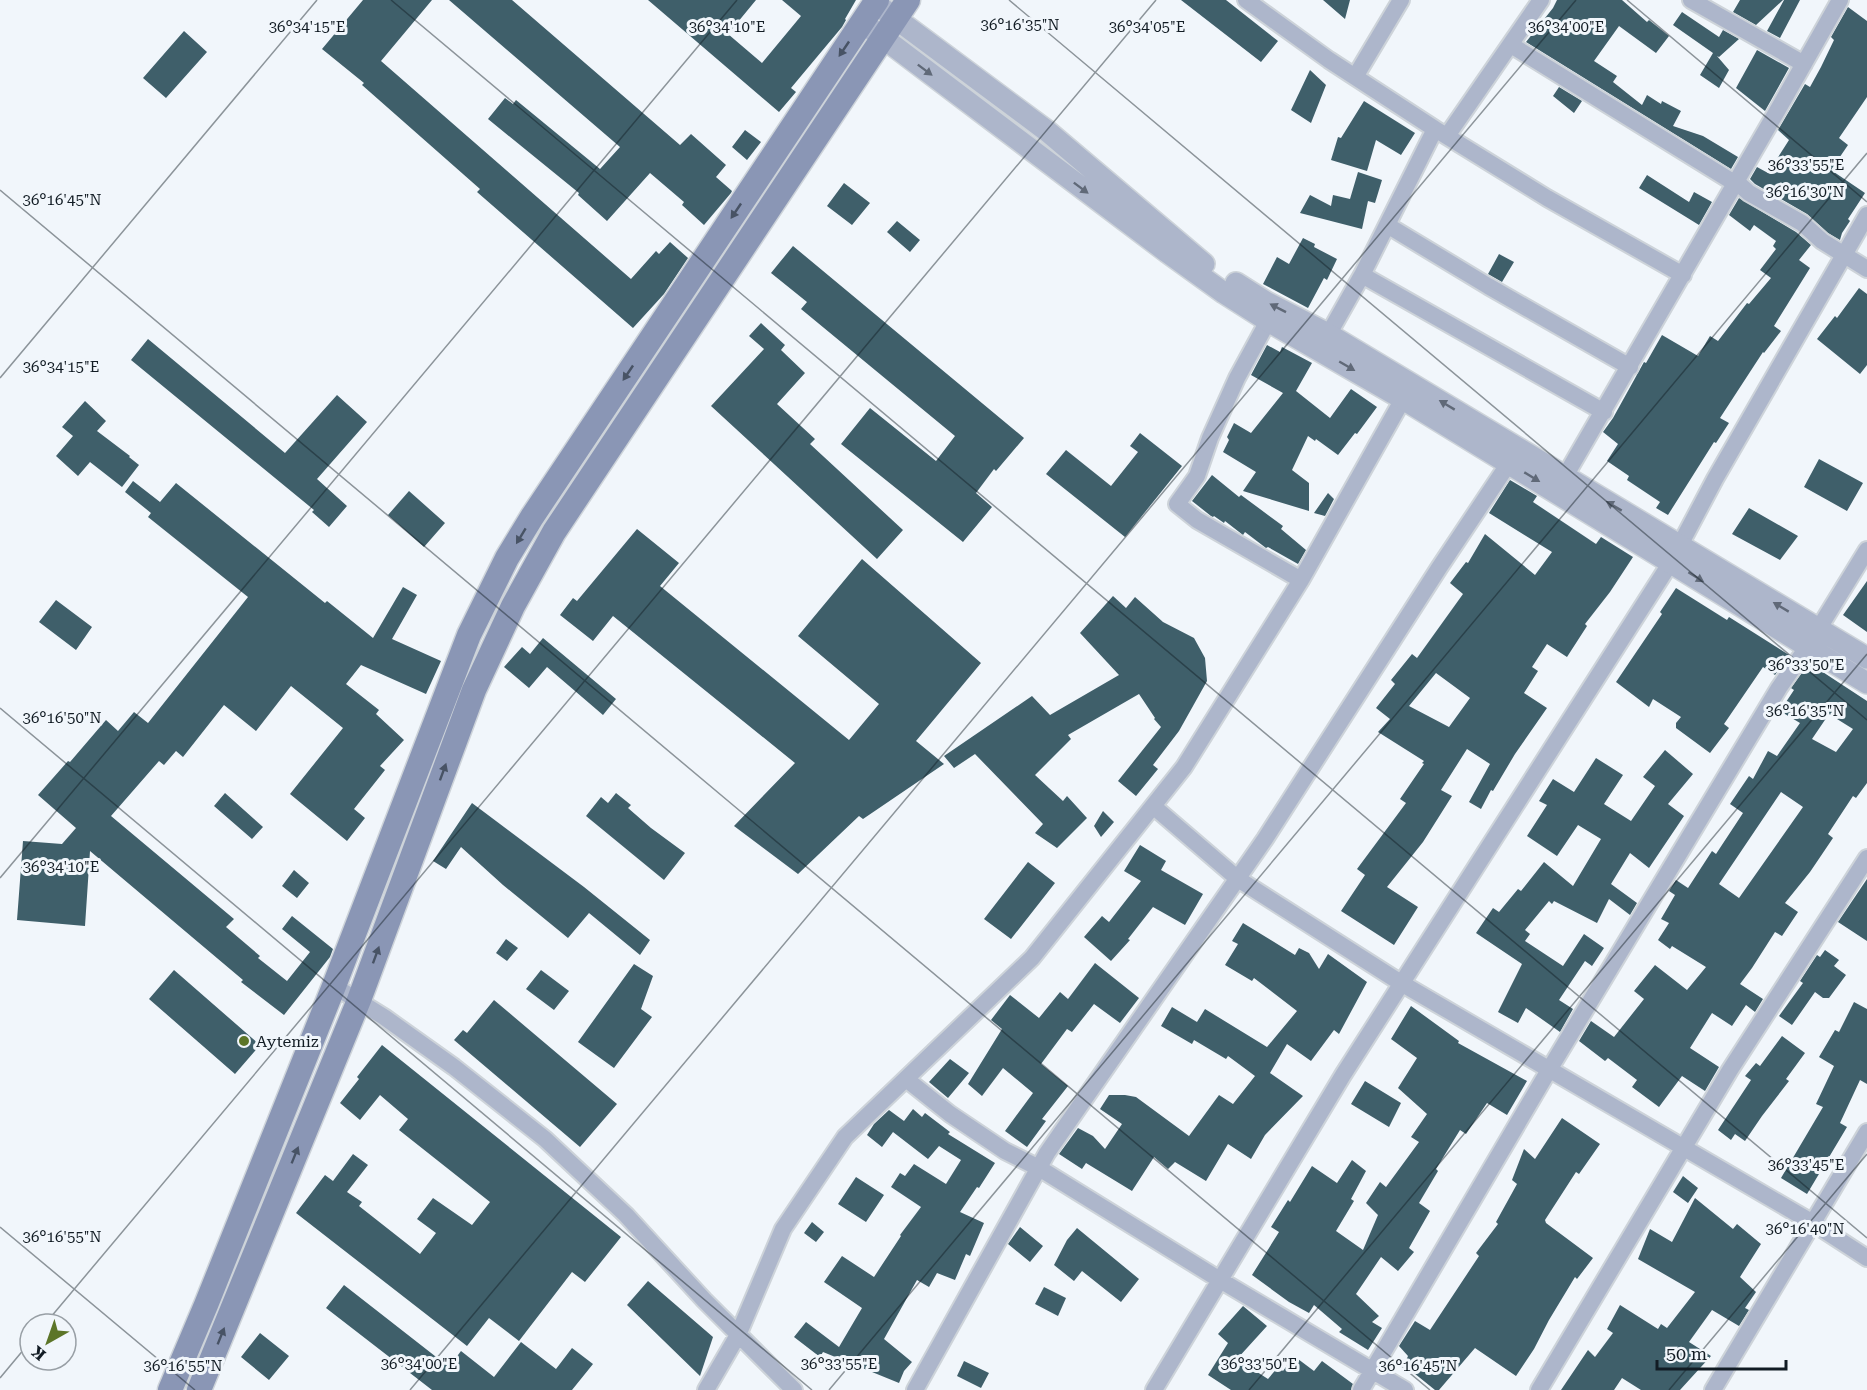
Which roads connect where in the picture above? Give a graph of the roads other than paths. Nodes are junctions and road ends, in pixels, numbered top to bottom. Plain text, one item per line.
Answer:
1 (1246, 0) edge
2 (1401, 0) edge
3 (1541, 0) edge
4 (1691, 0) edge
5 (1840, 0) edge
6 (871, 8) edge
7 (895, 19) edge
8 (1511, 45) junction
9 (1804, 64) junction
10 (1355, 77) junction
11 (1441, 133) junction
12 (1736, 182) junction
13 (1867, 215) edge
14 (1387, 225) junction
15 (1844, 254) junction
16 (1867, 269) edge
17 (1362, 275) junction
18 (1683, 275) junction
19 (1268, 321) junction
20 (1324, 342) junction
21 (1630, 367) junction
22 (1403, 399) junction
23 (1604, 412) junction
24 (1509, 463) junction
25 (1561, 484) junction
26 (1867, 550) edge
27 (1675, 554) junction
28 (1301, 580) junction
29 (1813, 638) junction
30 (1867, 658) edge
31 (1867, 683) edge
32 (1153, 806) junction
33 (1867, 858) edge
34 (1238, 879) junction
35 (1401, 983) junction
36 (334, 986) junction
37 (359, 1000) junction
38 (1550, 1070) junction
39 (906, 1079) junction
40 (1867, 1132) edge
41 (1683, 1148) junction
42 (1039, 1168) junction
43 (1813, 1224) junction
44 (1867, 1258) edge
45 (1220, 1280) junction
46 (738, 1335) junction
47 (1373, 1371) junction
48 (170, 1390) edge
49 (199, 1390) edge
50 (706, 1390) edge
51 (794, 1390) edge
52 (915, 1390) edge
53 (1154, 1390) edge
54 (1361, 1390) edge
55 (1405, 1390) edge
56 (1539, 1390) edge
57 (1713, 1390) edge

1 - 10 street
2 - 10 street
3 - 8 street
4 - 9 street
5 - 9 street
6 - 7 street
6 -> 36 main road
7 -> 19 street
20 -> 7 street
37 -> 7 main road
8 - 11 street
8 - 12 street
9 - 12 street
10 - 11 street
11 - 14 street
11 - 18 street
12 - 15 street
12 - 18 street
13 - 15 street
14 - 17 street
14 - 21 street
15 - 16 street
15 - 27 street
17 - 20 street
17 - 23 street
18 - 21 street
19 - 20 street
19 - 28 street
20 -> 22 street
25 -> 20 street
21 - 23 street
22 - 24 street
22 - 28 street
23 - 25 street
24 -> 25 street
24 - 34 street
25 - 27 street
26 - 29 street
27 - 29 street
27 - 35 street
28 - 32 street
29 - 30 street
29 - 31 street
29 - 38 street
32 - 34 street
32 - 39 street
33 - 41 street
34 - 35 street
34 - 42 street
35 - 38 street
35 - 45 street
36 - 37 street
36 - 48 main road
37 - 46 street
49 -> 37 main road
38 - 41 street
38 - 47 street
39 - 42 street
39 - 46 street
40 - 43 street
41 - 43 street
41 - 56 street
42 - 45 street
42 - 52 street
43 - 44 street
43 - 57 street
45 - 47 street
45 - 53 street
46 - 50 street
46 - 51 street
47 - 54 street
47 - 55 street

